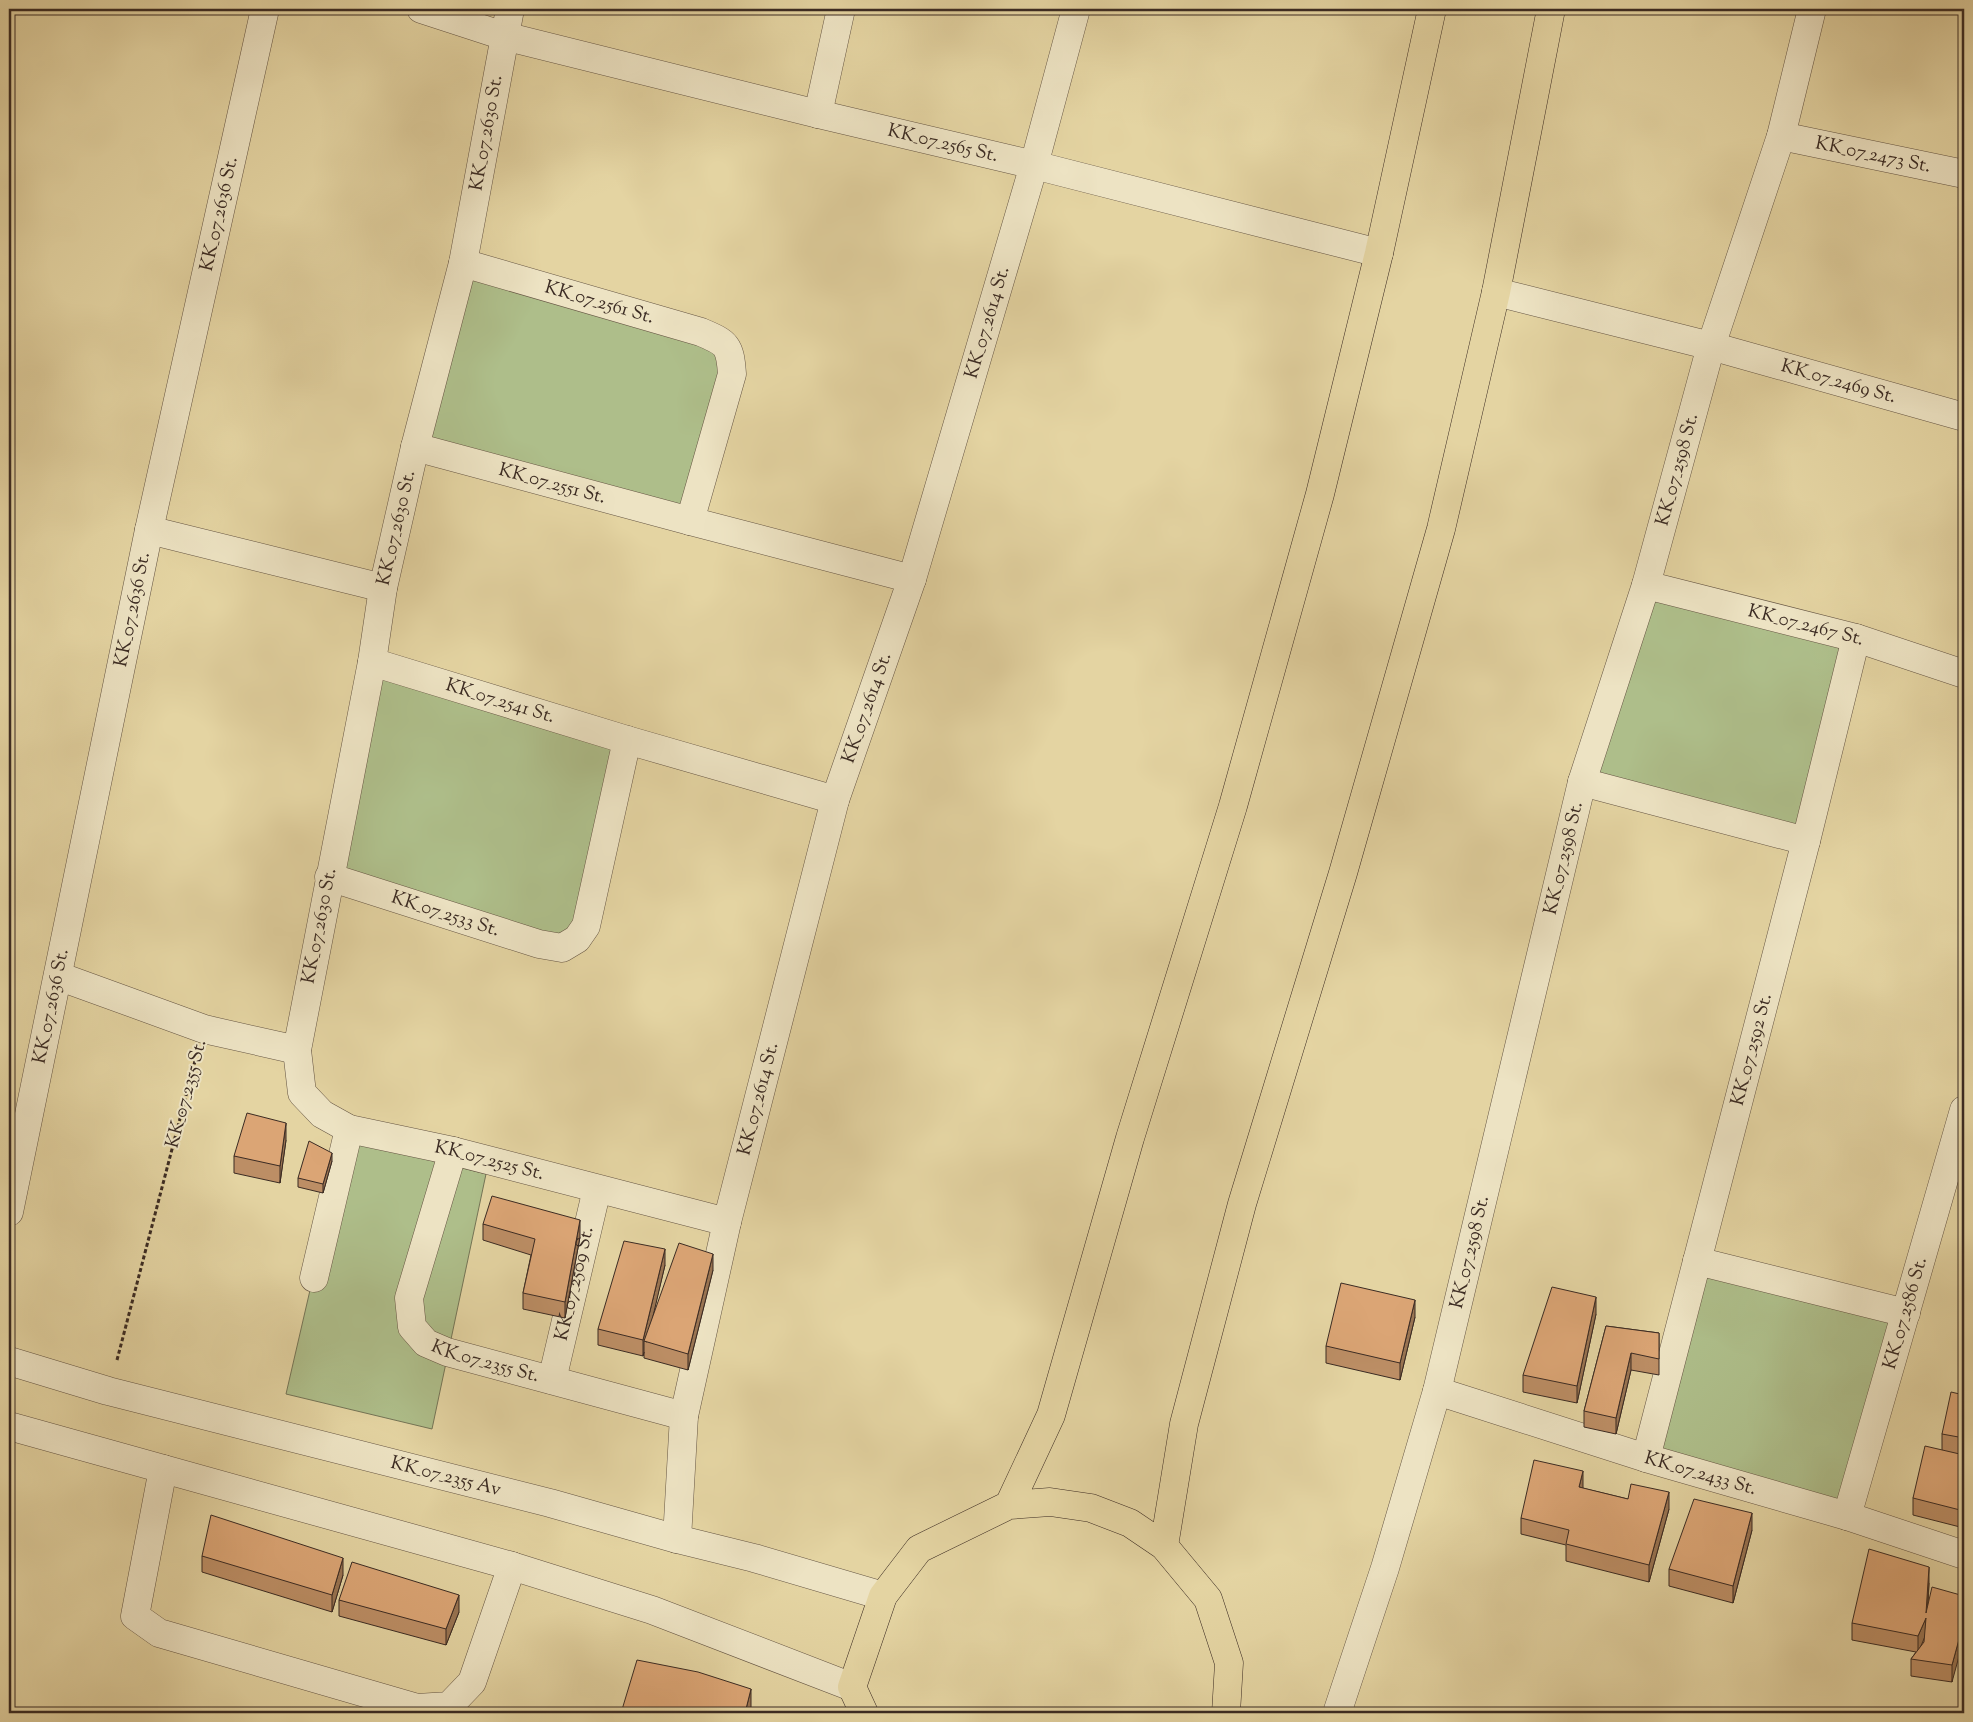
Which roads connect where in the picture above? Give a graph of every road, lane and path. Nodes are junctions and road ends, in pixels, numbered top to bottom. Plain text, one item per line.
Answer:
1 (266, 9) edge
2 (421, 9) edge
3 (510, 9) edge
4 (842, 9) edge
5 (1076, 9) edge
6 (1432, 9) edge
7 (1551, 9) edge
8 (1812, 9) edge
9 (504, 36) junction
10 (818, 114) junction
11 (1781, 136) junction
12 (1034, 165) junction
13 (1964, 174) edge
14 (1379, 253) junction
15 (462, 263) junction
16 (1496, 292) junction
17 (1712, 346) junction
18 (1964, 418) edge
19 (415, 447) junction
20 (690, 521) junction
21 (149, 530) junction
22 (912, 579) junction
23 (1646, 586) junction
24 (383, 588) junction
25 (1856, 638) junction
26 (372, 662) junction
27 (1964, 674) edge
28 (627, 740) junction
29 (1582, 782) junction
30 (835, 800) junction
31 (1806, 840) junction
32 (329, 877) junction
33 (58, 976) junction
34 (204, 1029) junction
35 (297, 1050) junction
36 (1964, 1110) edge
37 (349, 1129) junction
38 (453, 1151) junction
39 (597, 1189) junction
40 (9, 1212) edge
41 (727, 1222) junction
42 (1697, 1261) junction
43 (314, 1278) dead end
44 (1906, 1313) junction
45 (9, 1361) edge
46 (552, 1380) junction
47 (108, 1391) junction
48 (1437, 1391) junction
49 (684, 1416) junction
50 (9, 1426) edge
51 (1646, 1458) junction
52 (162, 1469) junction
53 (1009, 1505) junction
54 (1847, 1516) junction
55 (677, 1539) junction
56 (1164, 1546) junction
57 (1964, 1555) edge
58 (512, 1566) junction
59 (883, 1596) junction
60 (852, 1687) junction
61 (864, 1713) edge
62 (1226, 1713) edge
63 (1337, 1713) edge

1 - 21 street, KK_07_2636 St.
2 - 9 street, KK_07_2565 St.
3 - 9 street, KK_07_2630 St.
4 - 10 street
5 - 12 street, KK_07_2614 St.
6 - 14 highway
7 - 16 highway
8 - 11 street, KK_07_2598 St.
9 - 10 street, KK_07_2565 St.
9 - 15 street, KK_07_2630 St.
10 - 12 street, KK_07_2565 St.
11 - 13 street, KK_07_2473 St.
11 - 17 street, KK_07_2598 St.
12 - 14 street, KK_07_2565 St.
12 - 22 street, KK_07_2614 St.
14 - 53 highway
15 - 19 street, KK_07_2630 St.
15 - 20 street, KK_07_2561 St.
16 - 17 street, KK_07_2469 St.
16 - 56 highway
17 - 18 street, KK_07_2469 St.
17 - 23 street, KK_07_2598 St.
19 - 20 street, KK_07_2551 St.
19 - 24 street, KK_07_2630 St.
20 - 22 street, KK_07_2551 St.
21 - 24 street
21 - 33 street, KK_07_2636 St.
22 - 30 street, KK_07_2614 St.
23 - 25 street, KK_07_2467 St.
23 - 29 street, KK_07_2598 St.
24 - 26 street, KK_07_2630 St.
25 - 27 street, KK_07_2467 St.
25 - 31 street, KK_07_2592 St.
26 - 28 street, KK_07_2541 St.
26 - 32 street, KK_07_2630 St.
28 - 30 street, KK_07_2541 St.
28 - 32 street, KK_07_2533 St.
29 - 31 street
29 - 48 street, KK_07_2598 St.
30 - 41 street, KK_07_2614 St.
31 - 42 street, KK_07_2592 St.
32 - 35 street, KK_07_2630 St.
33 - 34 street
33 - 40 street, KK_07_2636 St.
34 - 35 street
34 - 47 path, KK_07_2355 St.
35 - 37 street, KK_07_2525 St.
36 - 44 street, KK_07_2586 St.
37 - 38 street, KK_07_2525 St.
37 - 43 street
38 - 39 street, KK_07_2525 St.
38 - 46 street, KK_07_2355 St.
39 - 41 street, KK_07_2525 St.
39 - 46 street, KK_07_2509 St.
41 - 49 street, KK_07_2614 St.
42 - 44 street
42 - 51 street, KK_07_2592 St.
44 - 54 street, KK_07_2586 St.
45 - 47 street, KK_07_2355 Av
46 - 49 street, KK_07_2355 St.
47 - 55 street, KK_07_2355 Av
48 - 51 street, KK_07_2433 St.
48 - 63 street, KK_07_2598 St.
49 - 55 street, KK_07_2614 St.
50 - 52 street
51 - 54 street, KK_07_2433 St.
52 - 58 street
52 - 58 street
53 - 56 highway
53 - 59 highway
54 - 57 street, KK_07_2433 St.
55 - 59 street, KK_07_2355 Av
56 - 62 highway
58 - 60 street
59 - 60 highway
60 - 61 highway

